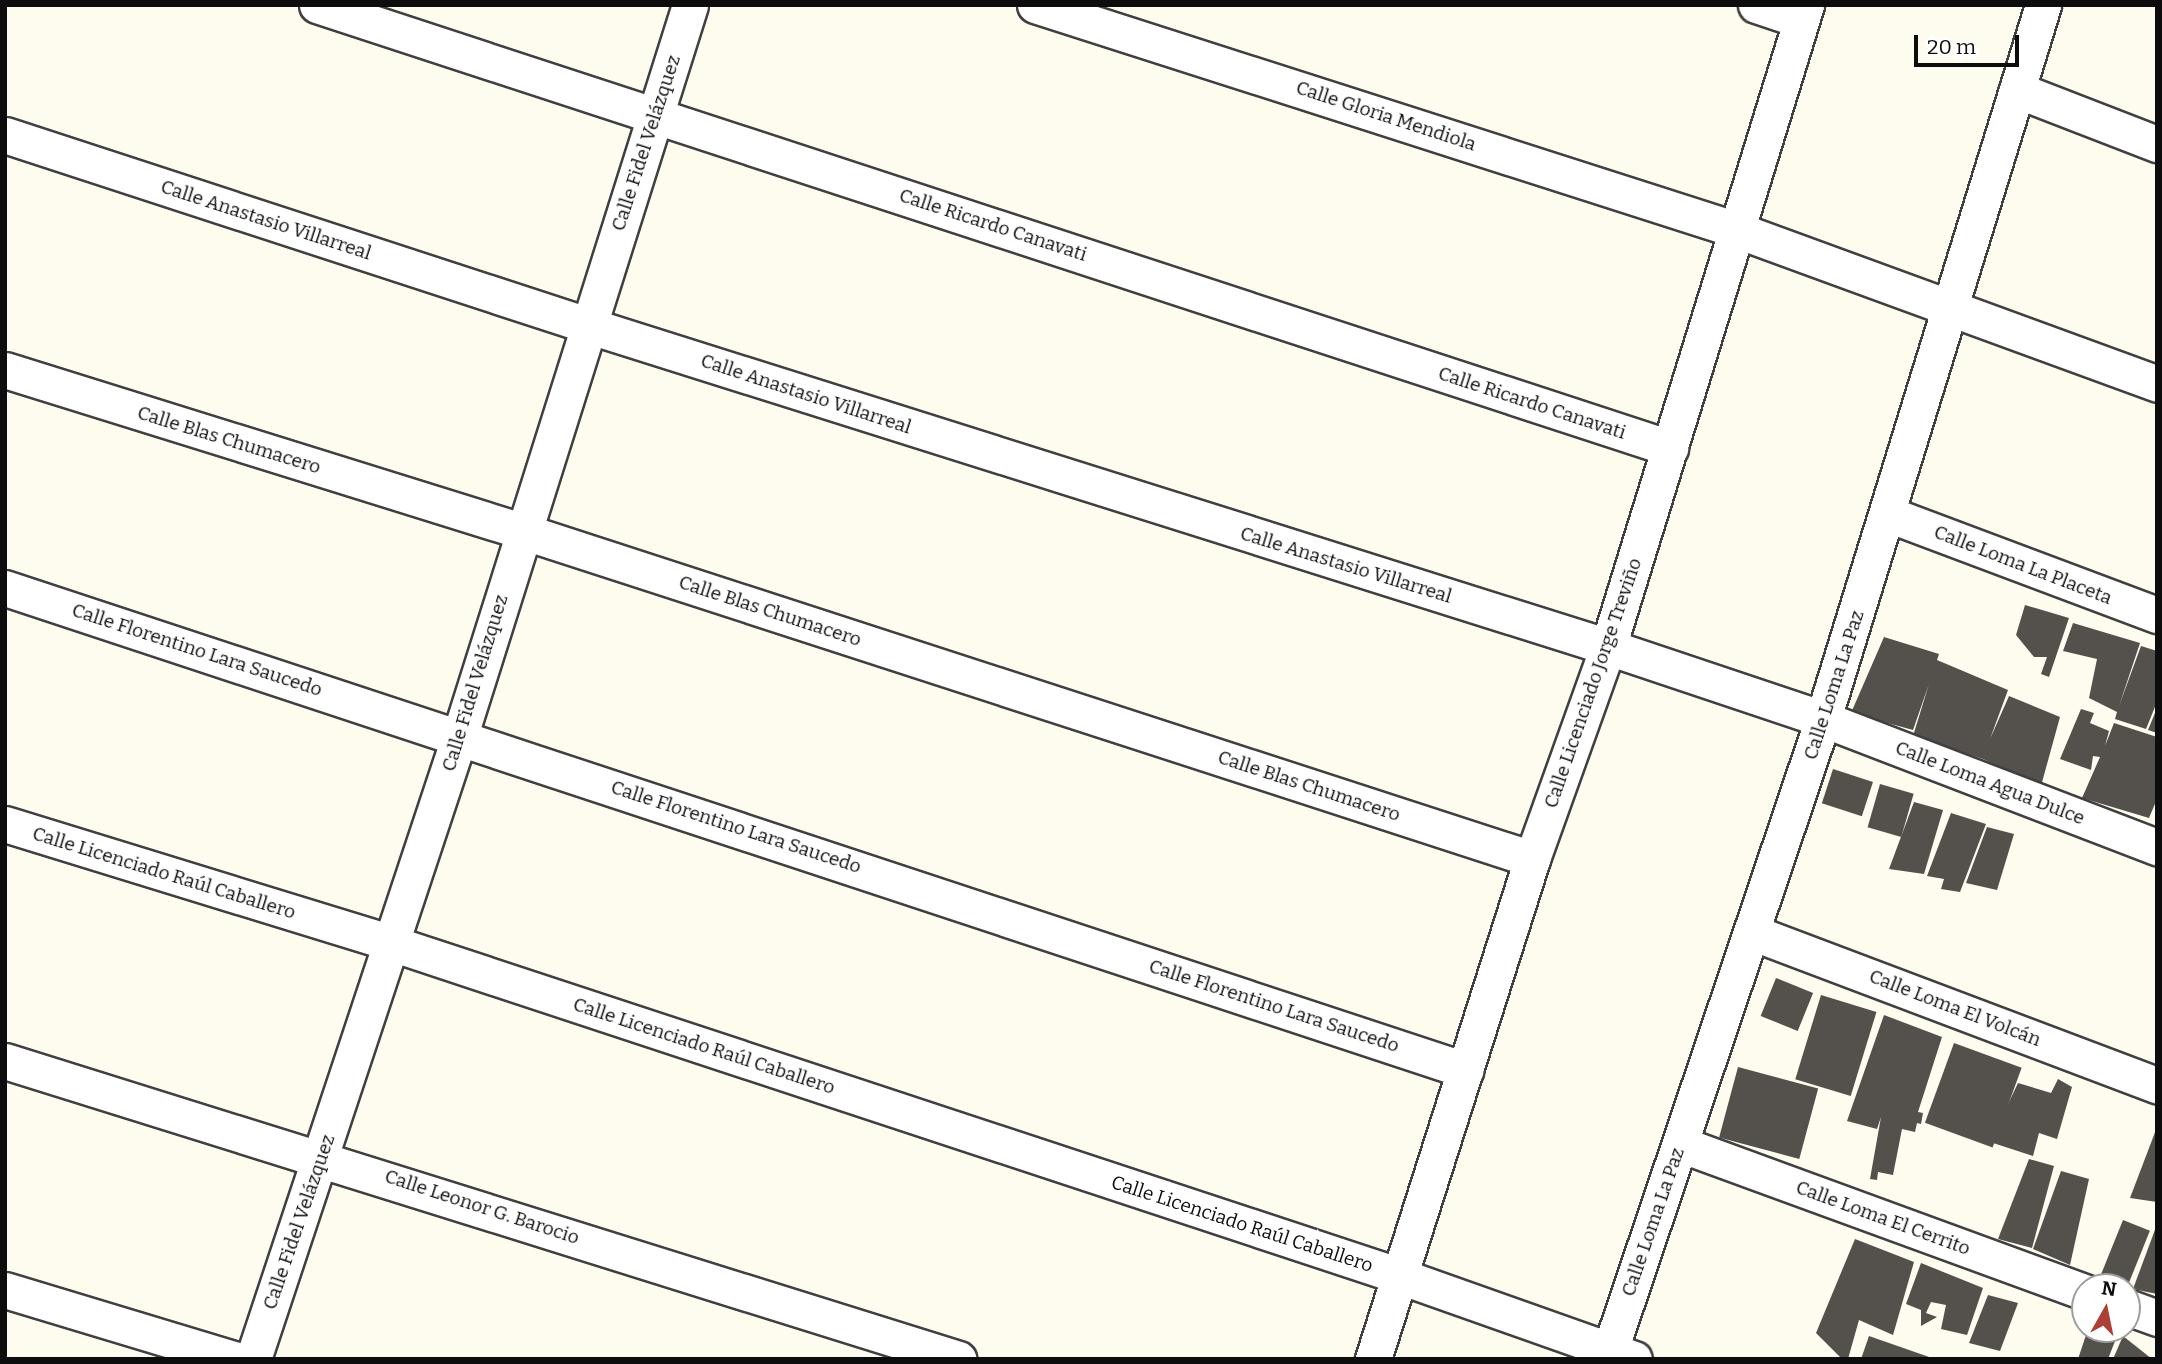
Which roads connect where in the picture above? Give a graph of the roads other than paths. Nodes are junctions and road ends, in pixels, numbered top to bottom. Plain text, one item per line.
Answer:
1 (317, 5) edge
2 (690, 5) edge
3 (1035, 5) edge
4 (1756, 5) edge
5 (2043, 5) edge
6 (1804, 13) edge
7 (2017, 90) junction
8 (656, 114) junction
9 (5, 135) edge
10 (2157, 144) edge
11 (1737, 230) junction
12 (1951, 306) junction
13 (587, 325) junction
14 (5, 370) edge
15 (2157, 384) edge
16 (1670, 448) junction
17 (1888, 514) junction
18 (522, 531) junction
19 (5, 588) edge
20 (2157, 615) edge
21 (1608, 647) junction
22 (1823, 719) junction
23 (460, 735) junction
24 (5, 824) edge
25 (2157, 847) edge
26 (1532, 859) junction
27 (1754, 933) junction
28 (391, 943) junction
29 (5, 1060) edge
30 (1465, 1070) junction
31 (2157, 1085) edge
32 (1680, 1144) junction
33 (322, 1156) junction
34 (1400, 1276) junction
35 (2071, 1287) edge
36 (5, 1290) edge
37 (1617, 1356) edge
38 (234, 1359) edge
39 (253, 1359) edge
40 (958, 1359) edge
41 (1373, 1359) edge

1 - 8 street, Calle Ricardo Canavati
2 - 8 street, Calle Fidel Velázquez
3 - 11 street, Calle Gloria Mendiola
4 - 6 street
5 - 7 street, Calle Loma La Paz
6 - 11 street, Calle Licenciado Jorge Treviño
7 - 10 street
7 - 12 street, Calle Loma La Paz
8 - 13 street, Calle Fidel Velázquez
8 - 16 street, Calle Ricardo Canavati
9 - 13 street, Calle Anastasio Villarreal
11 - 12 street, Calle Gloria Mendiola
11 - 16 street, Calle Licenciado Jorge Treviño
12 - 15 street, Calle Gloria Mendiola
12 - 17 street, Calle Loma La Paz
13 - 18 street, Calle Fidel Velázquez
13 - 21 street, Calle Anastasio Villarreal
14 - 18 street, Calle Blas Chumacero
16 - 21 street, Calle Licenciado Jorge Treviño
17 - 20 street, Calle Loma La Placeta
17 - 22 street, Calle Loma La Paz
18 - 23 street, Calle Fidel Velázquez
18 - 26 street, Calle Blas Chumacero
19 - 23 street, Calle Florentino Lara Saucedo
21 - 22 street, Calle Anastasio Villarreal
21 - 26 street, Calle Licenciado Jorge Treviño
22 - 25 street, Calle Loma Agua Dulce
22 - 27 street, Calle Loma La Paz
23 - 28 street, Calle Fidel Velázquez
23 - 30 street, Calle Florentino Lara Saucedo
24 - 28 street, Calle Licenciado Raúl Caballero
26 - 30 street, Calle Licenciado Jorge Treviño
27 - 31 street, Calle Loma El Volcán
27 - 32 street, Calle Loma La Paz
28 - 33 street, Calle Fidel Velázquez
28 - 34 street, Calle Licenciado Raúl Caballero
29 - 33 street, Calle Leonor G. Barocio
30 - 34 street, Calle Licenciado Jorge Treviño
32 - 35 street, Calle Loma El Cerrito
32 - 37 street, Calle Loma La Paz
33 - 39 street, Calle Fidel Velázquez
33 - 40 street, Calle Leonor G. Barocio
34 - 37 street, Calle Licenciado Raúl Caballero
34 - 41 street, Calle Licenciado Jorge Treviño
36 - 38 street

